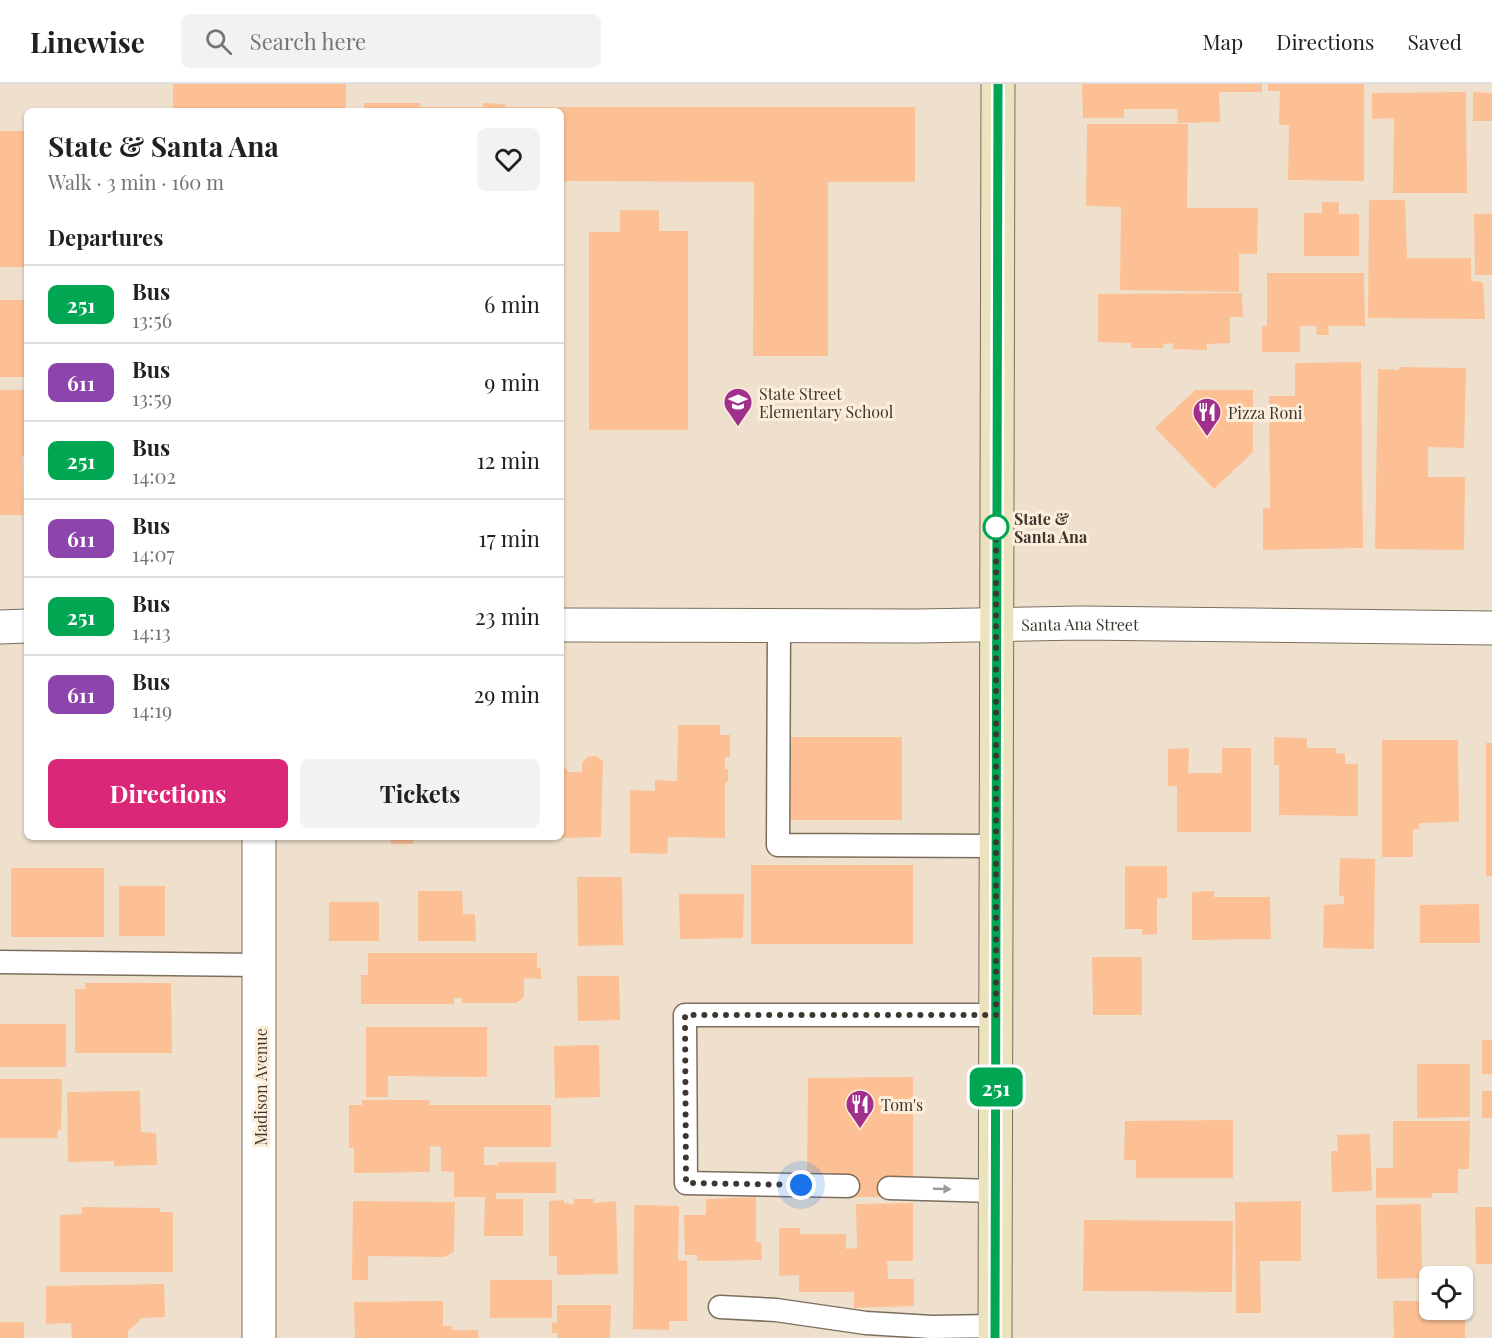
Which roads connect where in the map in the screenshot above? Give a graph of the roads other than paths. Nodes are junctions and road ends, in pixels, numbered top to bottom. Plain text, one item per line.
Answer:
1 (998, 84) edge
2 (996, 624) junction
3 (564, 625) edge
4 (779, 625) junction
5 (24, 626) edge
6 (0, 627) edge
7 (1492, 628) edge
8 (259, 840) edge
9 (996, 846) junction
10 (1, 962) edge
11 (260, 965) junction
12 (996, 1015) junction
13 (848, 1186) dead end
14 (889, 1188) dead end
15 (995, 1191) junction
16 (720, 1307) dead end
17 (995, 1332) edge
18 (260, 1338) edge

1 - 2 main road
2 - 4 street, Santa Ana Street
2 - 7 street, Santa Ana Street
2 - 9 main road
3 - 4 street, Santa Ana Street
4 - 9 lane
5 - 6 street
8 - 11 street, Madison Avenue
9 - 12 main road
10 - 11 lane
11 - 18 street, Madison Avenue
12 - 13 lane
12 - 15 main road
14 -> 15 lane
15 - 17 main road
16 - 17 lane

